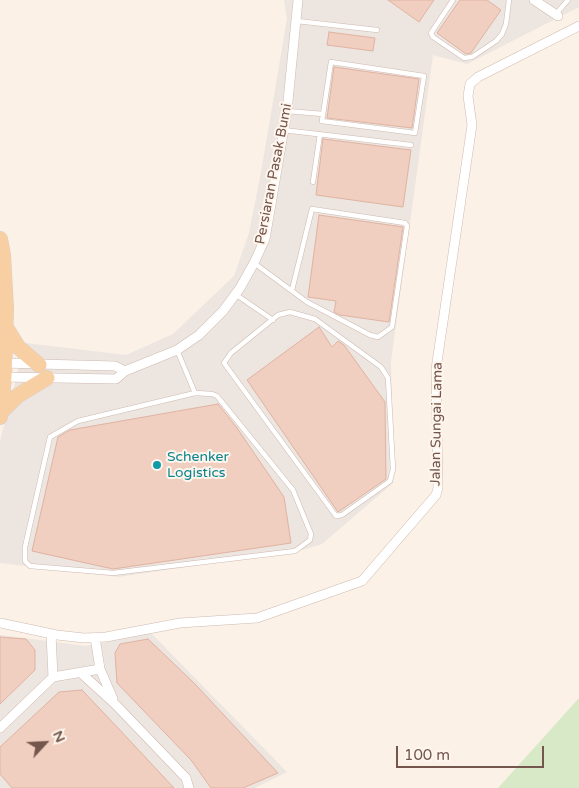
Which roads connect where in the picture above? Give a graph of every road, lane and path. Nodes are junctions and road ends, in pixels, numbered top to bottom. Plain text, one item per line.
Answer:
1 (298, 0) edge
2 (453, 0) edge
3 (509, 0) edge
4 (535, 0) edge
5 (568, 0) edge
6 (557, 16) joint
7 (298, 21) junction
8 (579, 26) edge
9 (377, 30) dead end
10 (286, 111) junction
11 (323, 114) junction
12 (283, 130) junction
13 (320, 134) junction
14 (411, 145) dead end
15 (313, 182) dead end
16 (0, 239) edge
17 (254, 263) junction
18 (292, 290) junction
19 (235, 294) junction
20 (273, 320) junction
21 (5, 326) junction
22 (177, 350) junction
23 (2, 370) edge
24 (43, 371) junction
25 (125, 371) junction
26 (195, 393) junction
27 (1, 414) edge
28 (0, 623) edge
29 (51, 634) junction
30 (95, 637) junction
31 (100, 669) junction
32 (81, 673) junction
33 (53, 677) junction
34 (115, 704) junction
35 (0, 728) edge
36 (188, 788) edge

1 - 7 street, Persiaran Pasak Bumi
2 - 3 lane
4 - 6 street
5 - 6 lane
7 - 9 lane
7 - 10 street, Persiaran Pasak Bumi
8 - 30 street, Jalan Sungai Lama
10 - 11 lane
10 - 12 street, Persiaran Pasak Bumi
11 - 11 lane
12 - 13 lane
12 - 17 street, Persiaran Pasak Bumi
13 - 14 lane
13 - 15 lane
16 - 21 main road
17 - 18 lane
17 - 19 street, Persiaran Pasak Bumi
18 - 18 lane
19 - 20 lane
19 - 22 street, Persiaran Pasak Bumi
20 - 20 lane
21 - 23 main road
21 - 24 main road
22 - 25 street, Persiaran Pasak Bumi
22 - 26 lane
23 - 24 street, Persiaran Pasak Bumi
23 - 24 street, Persiaran Pasak Bumi
23 - 27 main road
24 - 25 street, Persiaran Pasak Bumi
24 - 25 street, Persiaran Pasak Bumi
24 - 27 main road
26 - 26 lane
28 - 29 street, Jalan Sungai Lama
29 - 30 street, Jalan Sungai Lama
29 - 33 street
30 - 31 street
31 - 32 street
31 - 34 street
32 - 33 street
32 - 34 street
33 - 35 street
34 - 36 street

